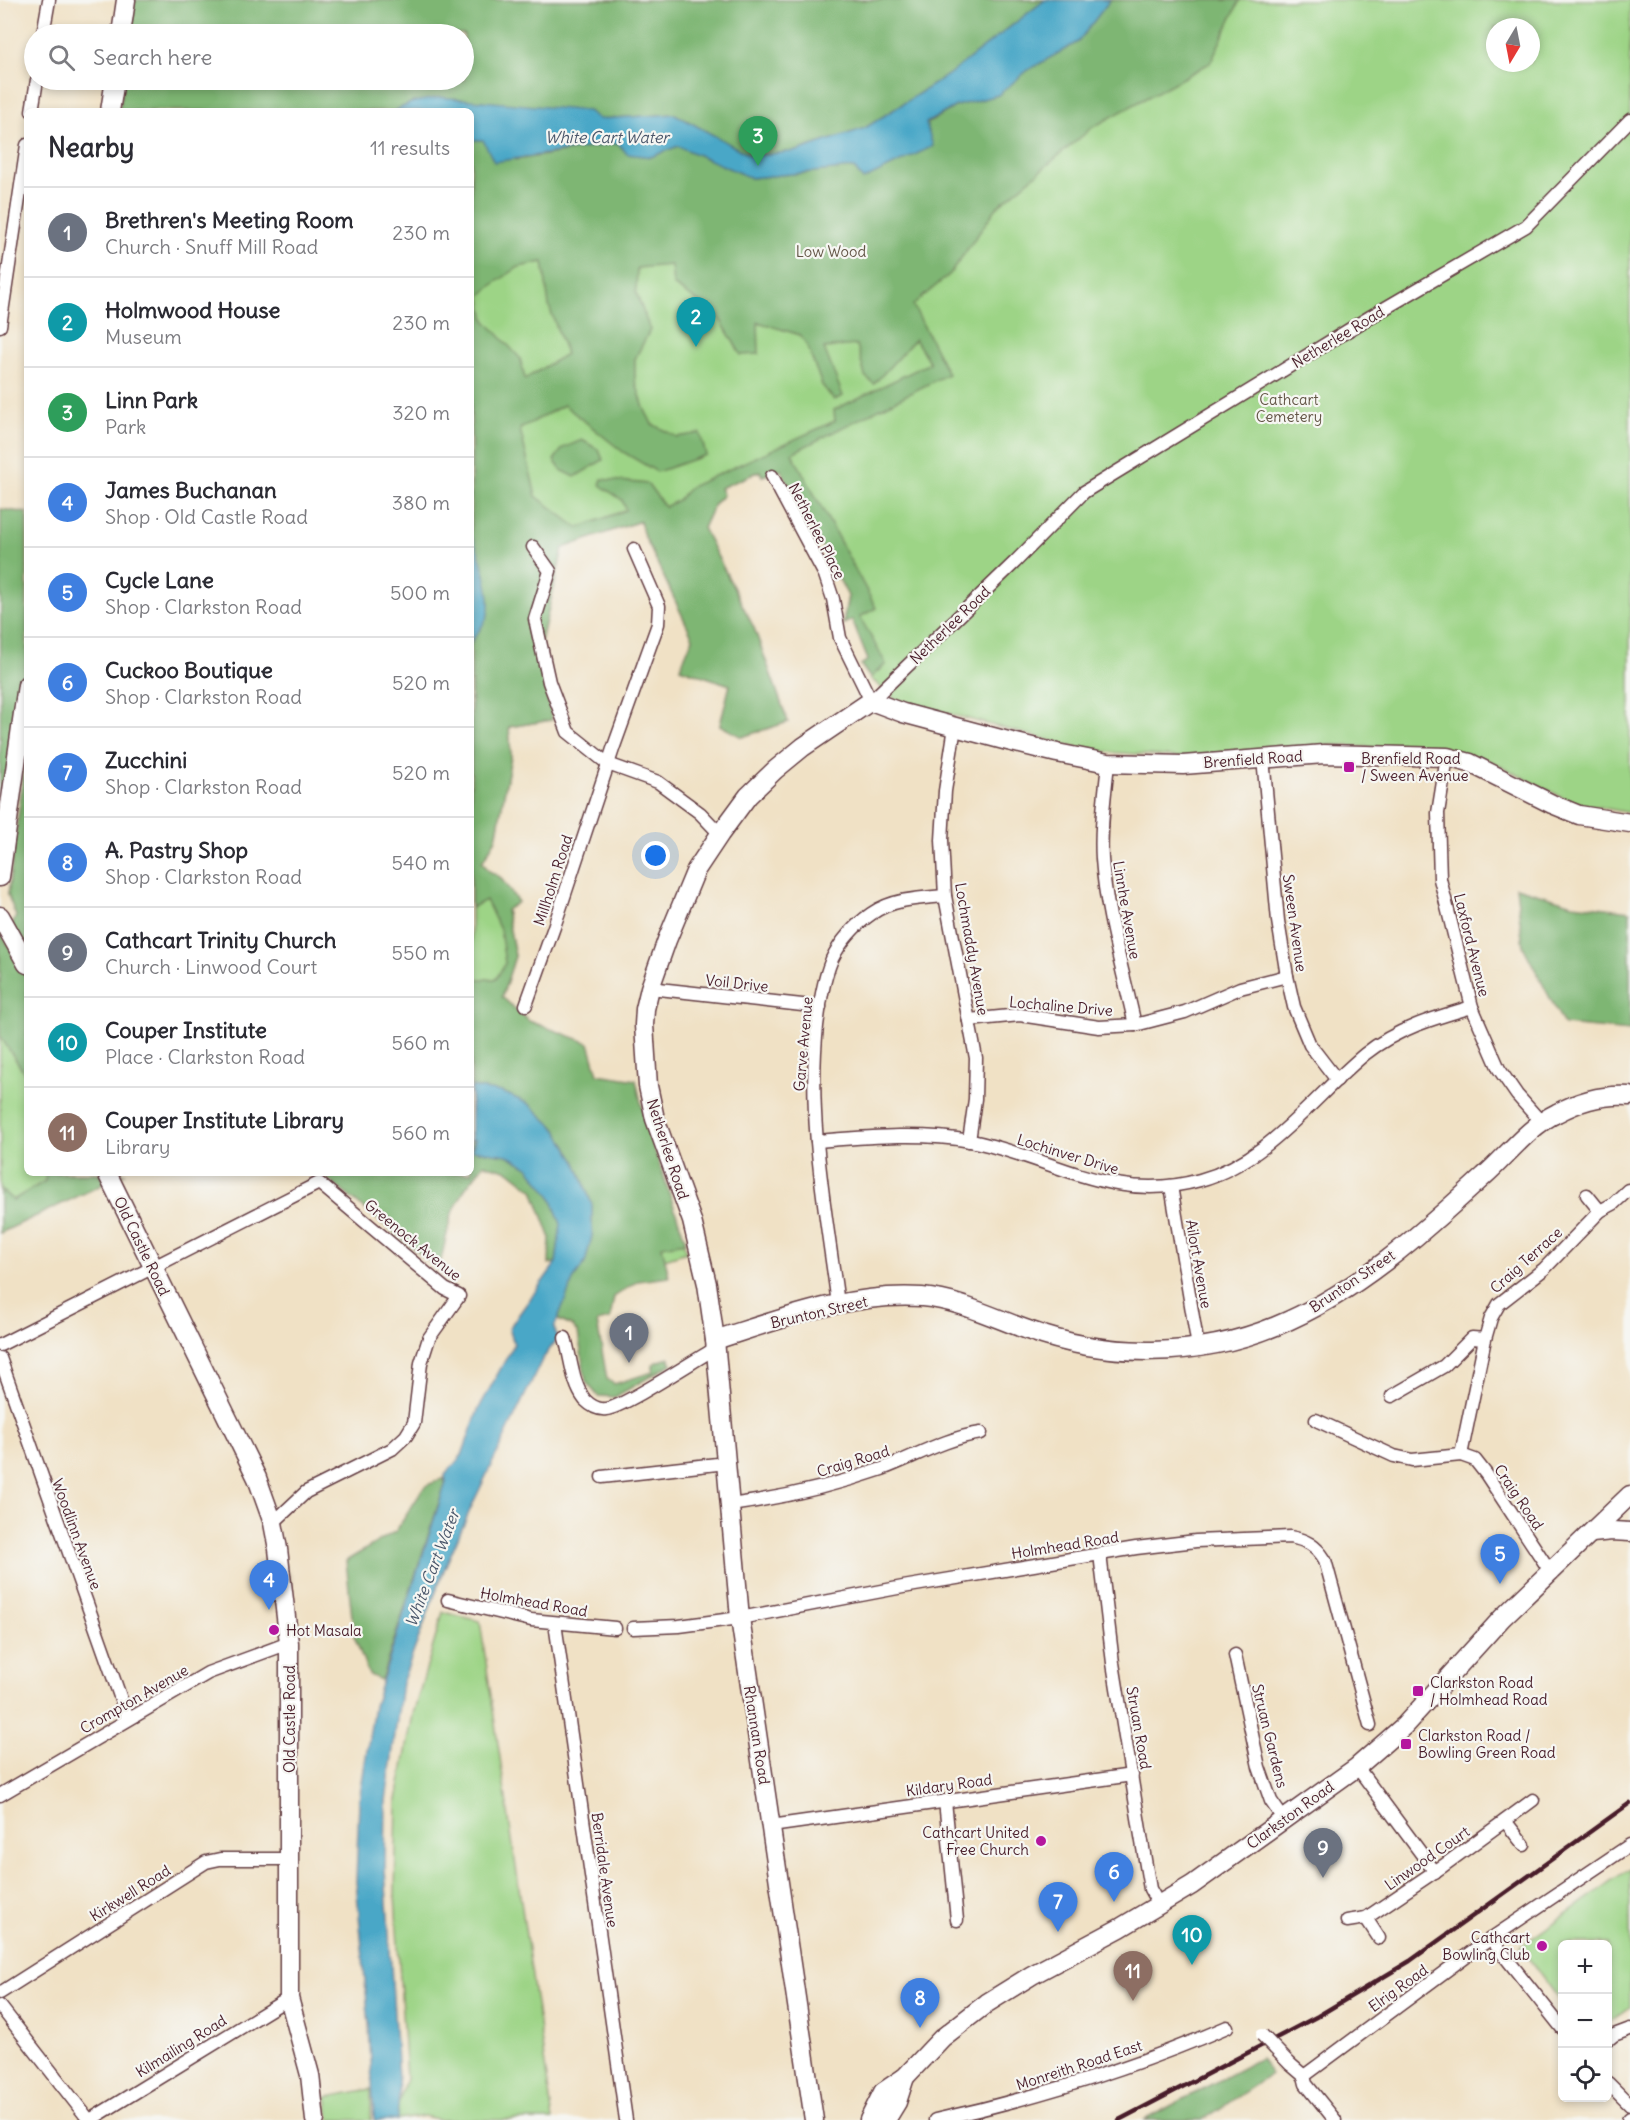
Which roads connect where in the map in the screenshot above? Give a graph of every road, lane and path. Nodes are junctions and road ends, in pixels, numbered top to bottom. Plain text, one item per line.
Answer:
1 (49, 0) edge
2 (126, 0) edge
3 (45, 24) edge
4 (122, 24) edge
5 (35, 90) edge
6 (113, 90) edge
7 (32, 108) edge
8 (110, 108) edge
9 (1630, 120) edge
10 (24, 165) edge
11 (0, 326) edge
12 (772, 476) dead end
13 (533, 547) dead end
14 (634, 549) dead end
15 (871, 700) junction
16 (24, 706) edge
17 (956, 727) junction
18 (1447, 757) junction
19 (1263, 758) junction
20 (1108, 763) junction
21 (608, 764) junction
22 (1630, 823) edge
23 (720, 834) junction
24 (0, 877) edge
25 (945, 896) junction
26 (0, 916) edge
27 (24, 959) edge
28 (1287, 976) junction
29 (650, 988) junction
30 (526, 1005) dead end
31 (820, 1007) junction
32 (1472, 1007) junction
33 (969, 1020) junction
34 (1135, 1025) junction
35 (1337, 1080) junction
36 (1630, 1096) edge
37 (1542, 1122) junction
38 (817, 1141) junction
39 (969, 1141) junction
40 (107, 1176) edge
41 (1171, 1186) junction
42 (1628, 1191) dead end
43 (1587, 1195) dead end
44 (1600, 1211) junction
45 (152, 1268) junction
46 (838, 1304) junction
47 (565, 1338) dead end
48 (1485, 1340) junction
49 (716, 1344) junction
50 (0, 1345) edge
51 (1198, 1347) junction
52 (0, 1358) edge
53 (1392, 1396) dead end
54 (1316, 1420) dead end
55 (981, 1433) dead end
56 (1461, 1455) junction
57 (726, 1463) junction
58 (602, 1477) dead end
59 (1627, 1504) edge
60 (730, 1505) junction
61 (273, 1523) junction
62 (1630, 1532) edge
63 (1592, 1533) junction
64 (1100, 1554) junction
65 (1550, 1571) junction
66 (448, 1600) dead end
67 (740, 1618) junction
68 (555, 1623) junction
69 (615, 1628) dead end
70 (633, 1628) dead end
71 (289, 1643) junction
72 (1235, 1655) dead end
73 (128, 1719) junction
74 (1370, 1725) dead end
75 (1357, 1767) junction
76 (1132, 1775) junction
77 (0, 1795) edge
78 (1533, 1800) dead end
79 (945, 1801) junction
80 (1284, 1820) junction
81 (1505, 1821) junction
82 (771, 1826) junction
83 (1524, 1845) dead end
84 (1630, 1845) edge
85 (289, 1859) junction
86 (1435, 1872) junction
87 (1159, 1905) junction
88 (1366, 1918) junction
89 (957, 1920) dead end
90 (1347, 1921) dead end
91 (1379, 1938) dead end
92 (1491, 1939) junction
93 (0, 1993) edge
94 (289, 1998) junction
95 (0, 2006) edge
96 (1558, 2022) edge
97 (1227, 2027) dead end
98 (1630, 2029) edge
99 (1262, 2034) dead end
100 (1612, 2037) edge
101 (1304, 2076) junction
102 (905, 2077) junction
103 (1612, 2087) edge
104 (1630, 2105) edge
105 (889, 2119) edge
106 (89, 2120) edge
107 (315, 2120) edge
108 (626, 2120) edge
109 (814, 2120) edge
110 (869, 2120) edge
111 (935, 2120) edge
112 (1335, 2120) edge

1 - 3 street
2 - 4 street
5 - 7 street
6 - 8 street
9 - 15 street, Netherlee Road
10 - 11 street
12 - 15 street, Netherlee Place
13 - 21 street
14 - 21 street, Millholm Road
15 - 17 street, Brenfield Road
15 - 23 street, Netherlee Road
16 - 24 street
17 - 20 street, Brenfield Road
17 - 25 street, Lochmaddy Avenue
18 - 19 street, Brenfield Road
18 - 22 street, Brenfield Road
18 - 32 street, Laxford Avenue
19 - 20 street, Brenfield Road
19 - 28 street, Sween Avenue
20 - 34 street, Linnhe Avenue
21 - 23 street
21 - 30 street, Millholm Road
23 - 29 street, Netherlee Road
25 - 31 street, Garve Avenue
25 - 33 street, Lochmaddy Avenue
26 - 27 street
28 - 34 street, Lochaline Drive
28 - 35 street, Sween Avenue
29 - 31 street, Voil Drive
29 - 49 street, Netherlee Road
31 - 38 street, Garve Avenue
32 - 35 street, Lochinver Drive
32 - 37 street, Laxford Avenue
33 - 34 street, Lochaline Drive
33 - 39 street, Lochmaddy Avenue
35 - 41 street, Lochinver Drive
36 - 37 street, Brunton Street
37 - 51 street, Brunton Street
38 - 39 street, Lochinver Drive
38 - 46 street, Garve Avenue
39 - 41 street, Lochinver Drive
40 - 45 street, Old Castle Road
41 - 51 street, Ailort Avenue
42 - 44 street, Craig Terrace
43 - 44 street
44 - 48 street, Craig Terrace
45 - 50 street, Greenock Avenue
45 - 61 street, Old Castle Road
45 - 61 street, Greenock Avenue
46 - 49 street, Brunton Street
46 - 51 street, Brunton Street
47 - 49 street
48 - 53 street
48 - 56 street, Craig Terrace
49 - 57 street, Rhannan Road
52 - 73 street, Woodlinn Avenue
54 - 56 street
55 - 60 street, Craig Road
56 - 65 street, Craig Road
57 - 58 street
57 - 60 street, Rhannan Road
59 - 63 street, Clarkston Road
60 - 67 street, Rhannan Road
61 - 71 street, Old Castle Road
62 - 63 street
63 - 65 street, Clarkston Road
64 - 67 street, Holmhead Road
64 - 74 street, Holmhead Road
64 - 76 street, Struan Road
65 - 75 street, Clarkston Road
66 - 68 street, Holmhead Road
67 - 70 street, Holmhead Road
67 - 82 street, Rhannan Road
68 - 69 street, Holmhead Road
68 - 108 street, Berridale Avenue
71 - 73 street, Crompton Avenue
71 - 85 street, Old Castle Road
72 - 80 street, Struan Gardens
73 - 77 street, Crompton Avenue
75 - 80 street, Clarkston Road
75 - 86 street
76 - 79 street, Kildary Road
76 - 87 street, Struan Road
78 - 81 street, Linwood Court
79 - 82 street, Kildary Road
79 - 89 street
80 - 87 street, Clarkston Road
81 - 83 street
81 - 86 street, Linwood Court
82 - 109 street, Rhannan Road
84 - 92 street, Elrig Road
85 - 93 street, Kirkwell Road
85 - 94 street, Old Castle Road
86 - 88 street, Linwood Court
87 - 102 street, Clarkston Road
88 - 90 street, Linwood Court
88 - 91 street
92 - 96 street
92 - 101 street, Elrig Road
94 - 106 street, Kilmailing Road
94 - 107 street, Old Castle Road
95 - 106 street
97 - 111 street, Monreith Road East
98 - 100 street
99 - 101 street, bridge
101 - 112 street
102 - 105 street, Clarkston Road
102 - 110 street, Clarkston Road
103 - 104 street

